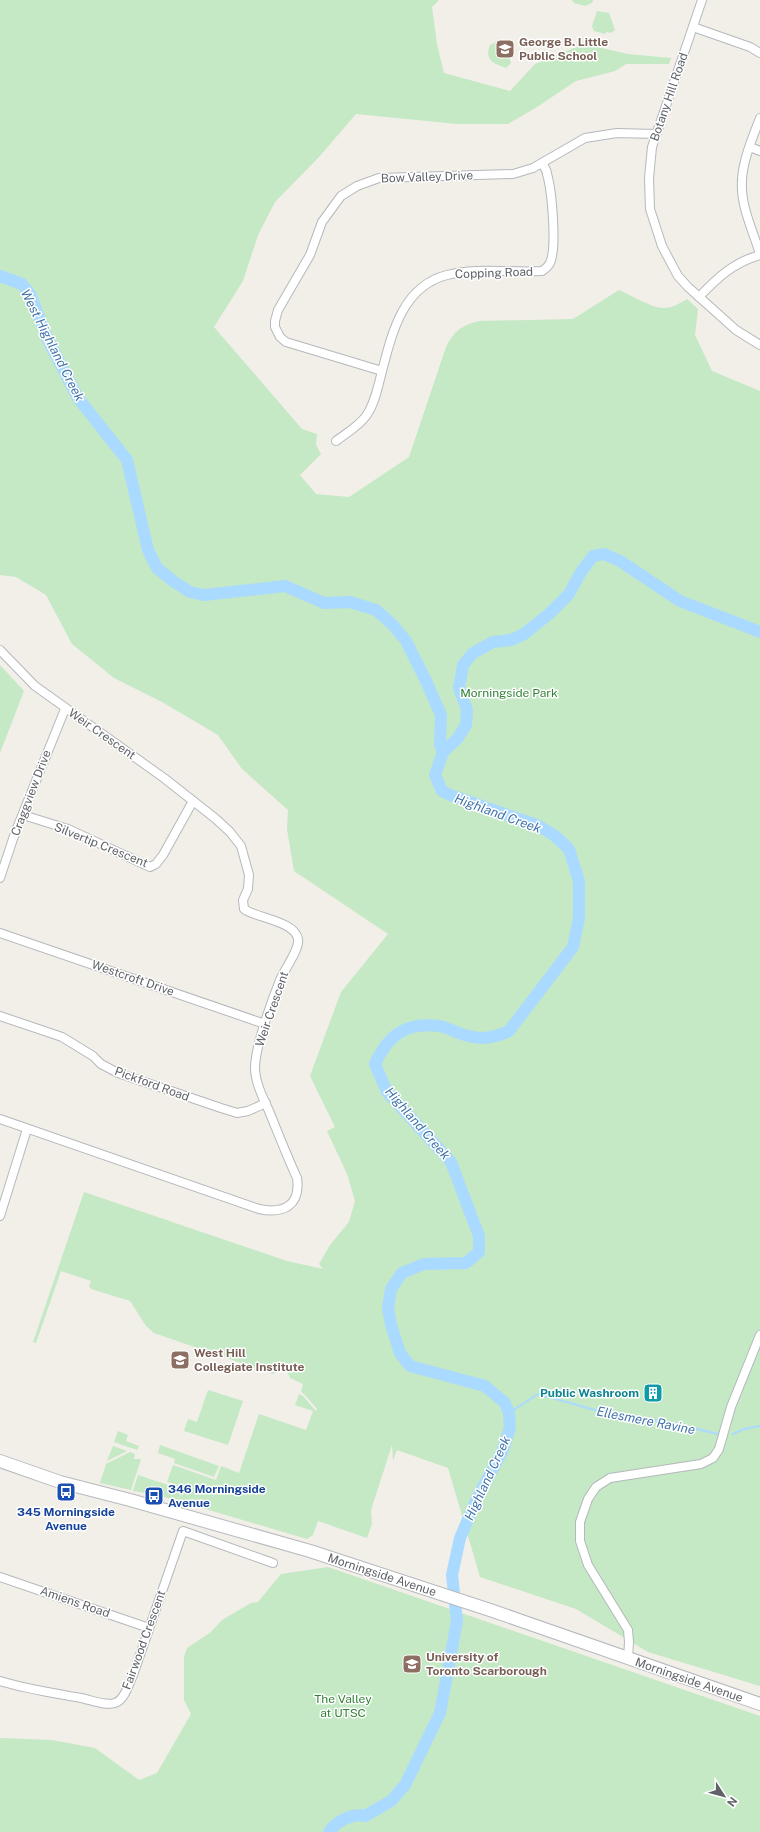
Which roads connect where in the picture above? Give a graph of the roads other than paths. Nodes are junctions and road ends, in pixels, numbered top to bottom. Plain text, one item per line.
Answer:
1 (702, 0) edge
2 (693, 27) junction
3 (760, 53) edge
4 (760, 118) edge
5 (656, 134) junction
6 (750, 147) junction
7 (760, 151) edge
8 (542, 163) junction
9 (760, 255) edge
10 (699, 297) junction
11 (760, 344) edge
12 (382, 370) junction
13 (336, 442) dead end
14 (0, 650) edge
15 (65, 709) junction
16 (193, 801) junction
17 (23, 815) junction
18 (0, 878) edge
19 (0, 933) edge
20 (0, 1016) edge
21 (265, 1024) junction
22 (266, 1103) junction
23 (0, 1120) edge
24 (27, 1129) junction
25 (0, 1216) edge
26 (760, 1334) edge
27 (0, 1461) edge
28 (273, 1563) dead end
29 (0, 1577) edge
30 (149, 1628) junction
31 (628, 1658) junction
32 (0, 1680) edge
33 (760, 1704) edge

1 - 2 street, Botany Hill Road
2 - 3 street
2 - 5 street, Botany Hill Road
4 - 6 street
5 - 8 street, Bow Valley Drive
5 - 10 street, Botany Hill Road
6 - 7 street
6 - 9 street
8 - 12 street, Copping Road
8 - 12 street, Bow Valley Drive
9 - 10 street
10 - 11 street, Botany Hill Road
12 - 13 street, Copping Road
14 - 15 street, Weir Crescent
15 - 16 street, Weir Crescent
15 - 17 street, Craggview Drive
16 - 17 street, Silvertip Crescent
16 - 21 street, Weir Crescent
17 - 18 street, Craggview Drive
19 - 21 street, Westcroft Drive
20 - 22 street, Pickford Road
21 - 22 street, Weir Crescent
22 - 24 street, Weir Crescent
23 - 24 street, Weir Crescent
24 - 25 street
26 - 31 street
27 - 31 main road, Morningside Avenue
28 - 30 street, Fairwood Crescent
29 - 30 street, Amiens Road
30 - 32 street, Fairwood Crescent
31 - 33 main road, Morningside Avenue

